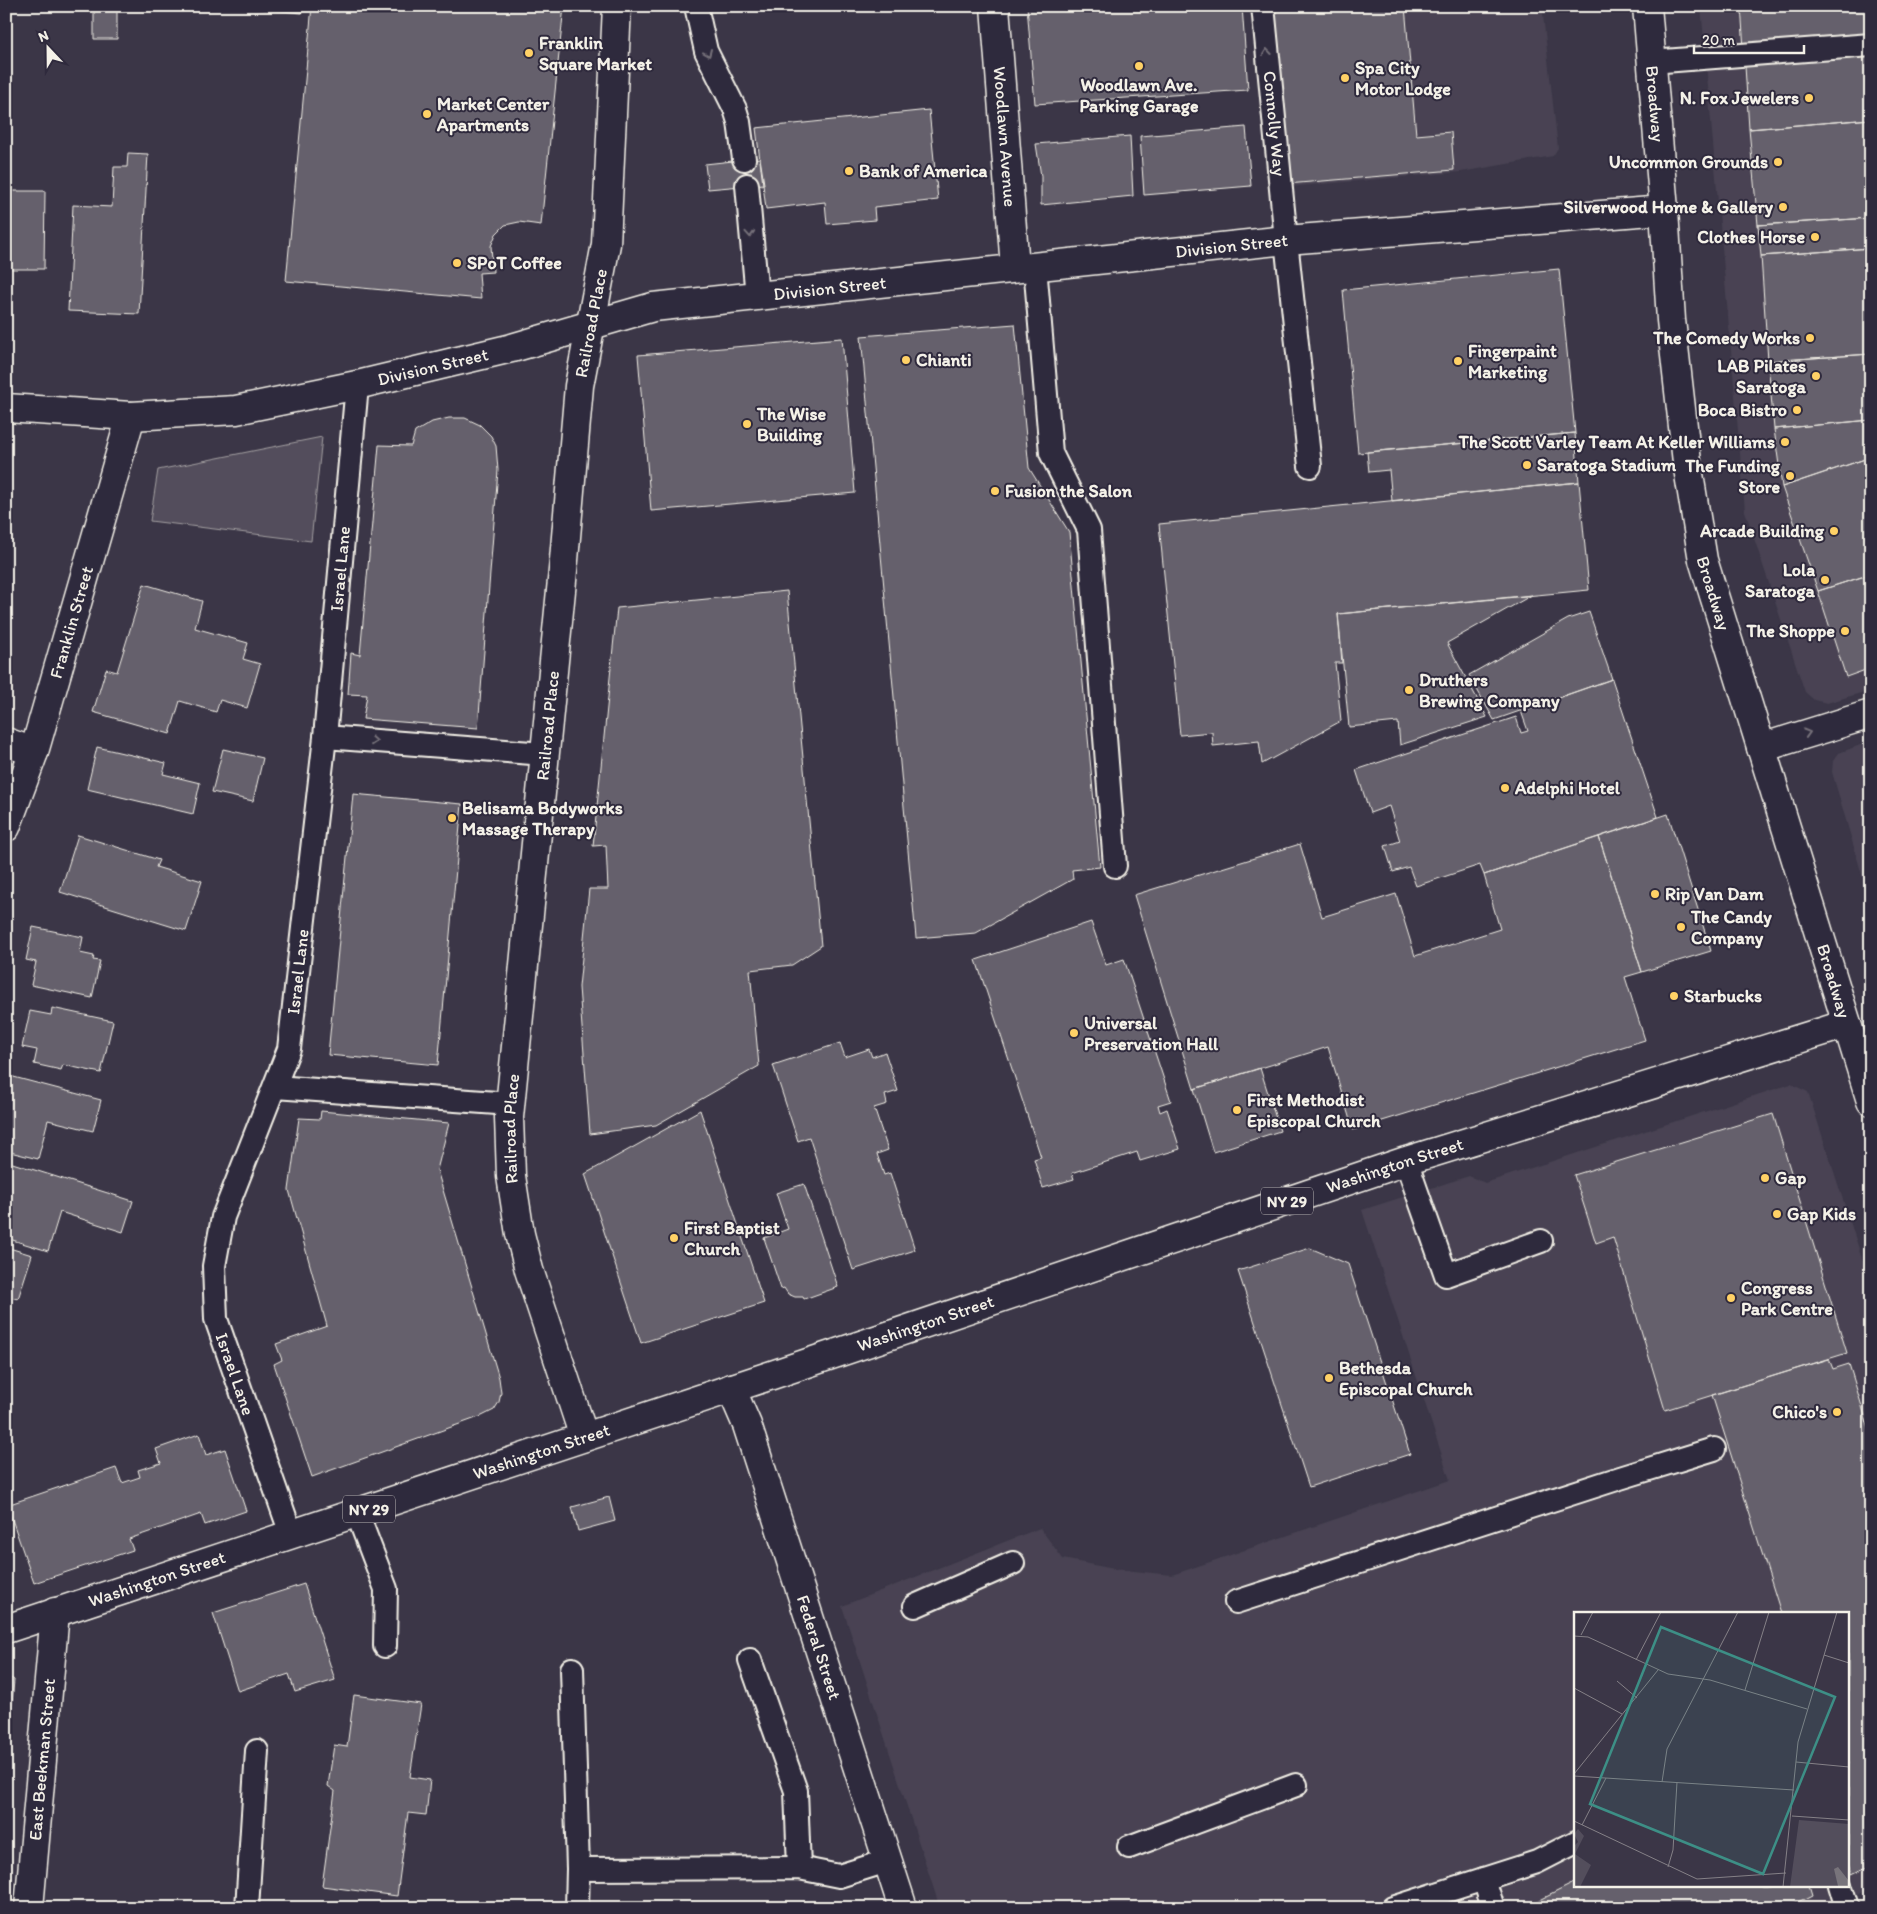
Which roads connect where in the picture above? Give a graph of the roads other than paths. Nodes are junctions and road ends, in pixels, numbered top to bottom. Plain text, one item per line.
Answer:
1 (617, 6) edge
2 (696, 6) edge
3 (995, 6) edge
4 (1263, 6) edge
5 (1647, 6) edge
6 (1871, 45) edge
7 (1651, 62) junction
8 (744, 160) dead end
9 (747, 185) dead end
10 (1664, 210) junction
11 (1286, 240) junction
12 (1025, 268) junction
13 (757, 297) junction
14 (589, 326) junction
15 (357, 385) junction
16 (6, 408) edge
17 (131, 416) junction
18 (1310, 466) dead end
19 (1871, 714) edge
20 (325, 737) junction
21 (6, 742) edge
22 (1761, 748) junction
23 (34, 752) junction
24 (545, 754) junction
25 (6, 827) edge
26 (1115, 866) dead end
27 (1847, 1024) junction
28 (275, 1088) junction
29 (1871, 1101) edge
30 (510, 1104) junction
31 (1406, 1161) junction
32 (1541, 1241) dead end
33 (731, 1388) junction
34 (584, 1438) junction
35 (1714, 1449) dead end
36 (357, 1513) junction
37 (291, 1534) junction
38 (1013, 1563) dead end
39 (1236, 1602) dead end
40 (915, 1606) dead end
41 (55, 1612) junction
42 (6, 1629) edge
43 (385, 1646) dead end
44 (750, 1660) dead end
45 (572, 1669) dead end
46 (257, 1751) dead end
47 (1296, 1784) dead end
48 (1574, 1843) edge
49 (1129, 1847) dead end
50 (886, 1861) junction
51 (578, 1868) junction
52 (798, 1868) junction
53 (1484, 1879) junction
54 (1840, 1886) edge
55 (1433, 1902) edge
56 (29, 1908) edge
57 (247, 1908) edge
58 (577, 1908) edge
59 (903, 1908) edge
60 (1393, 1908) edge
61 (1493, 1908) edge
62 (1847, 1908) edge

1 - 14 main road, Railroad Place
2 -> 8 lane
3 - 12 main road, Woodlawn Avenue
11 -> 4 lane, Connolly Way
5 - 7 main road, Broadway
6 - 7 lane
7 - 10 main road, Broadway
9 -> 13 lane
10 - 11 main road, Division Street
10 - 22 main road, Broadway
11 - 12 main road, Division Street
11 - 18 lane, Connolly Way
12 - 13 main road, Division Street
12 - 26 lane
13 - 14 main road, Division Street
14 - 15 main road, Division Street
14 - 24 main road, Railroad Place
15 - 17 main road, Division Street
15 - 20 lane, Israel Lane
16 - 17 main road, Division Street
17 - 23 main road, Franklin Street
22 -> 19 main road
20 -> 24 lane
20 - 28 lane, Israel Lane
21 - 23 main road
22 - 27 main road, Broadway
23 - 25 main road, Franklin Street
24 - 30 main road, Railroad Place
27 - 29 main road, Broadway
27 - 31 main road, Washington Street / NY 29
28 - 30 lane
28 - 37 lane, Israel Lane
30 - 34 main road, Railroad Place
31 - 32 lane
31 - 33 main road, Washington Street / NY 29
33 - 34 main road, Washington Street / NY 29
33 - 50 main road, Federal Street
34 - 36 main road, Washington Street / NY 29
35 - 39 lane
36 - 37 main road, Washington Street / NY 29
36 - 43 lane
37 - 41 main road, Washington Street / NY 29
38 - 40 lane
41 - 42 main road, Washington Street / NY 29
41 - 56 main road, East Beekman Street
44 - 52 lane
45 - 51 lane
46 - 57 lane
47 - 49 lane
48 - 53 lane
50 - 52 lane
50 - 59 main road, Federal Street
51 - 52 lane
51 - 58 lane
53 - 55 lane
53 - 61 lane
54 - 62 lane
55 - 60 lane

